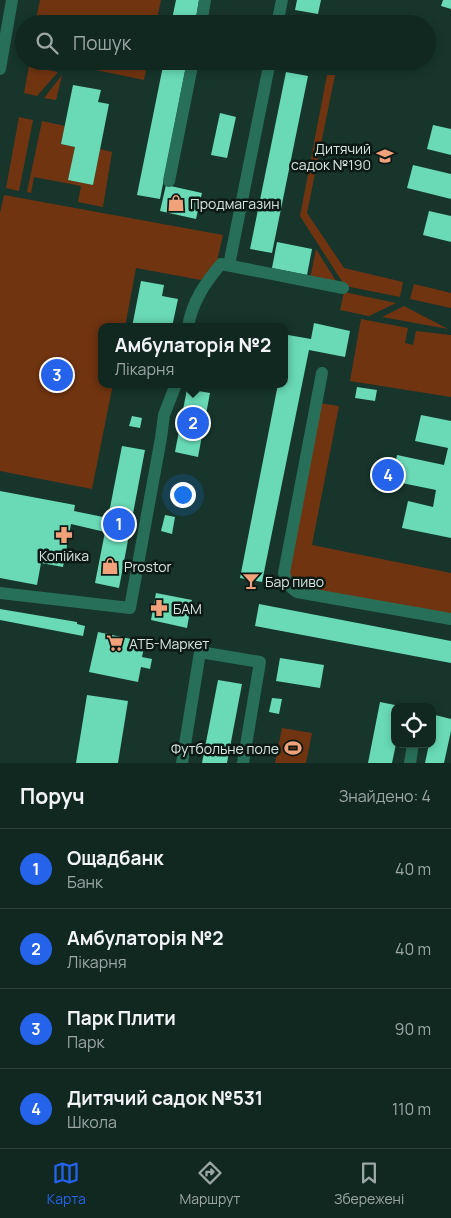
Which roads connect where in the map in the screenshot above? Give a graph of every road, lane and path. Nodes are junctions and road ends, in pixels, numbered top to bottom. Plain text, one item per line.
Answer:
1 (12, 0) edge
2 (205, 0) edge
3 (282, 0) edge
4 (202, 15) edge
5 (279, 15) edge
6 (0, 69) edge
7 (191, 70) edge
8 (268, 70) edge
9 (169, 182) dead end
10 (229, 265) junction
11 (343, 288) dead end
12 (188, 323) edge
13 (322, 373) dead end
14 (174, 388) edge
15 (0, 593) edge
16 (451, 619) edge
17 (413, 748) edge
18 (182, 763) edge
19 (243, 763) edge
20 (410, 763) edge

1 - 6 street
2 - 4 street
3 - 5 street
7 - 9 street
8 - 10 street
10 - 11 street
10 - 12 street
13 - 16 street
14 - 15 street
17 - 20 street
18 - 19 street

